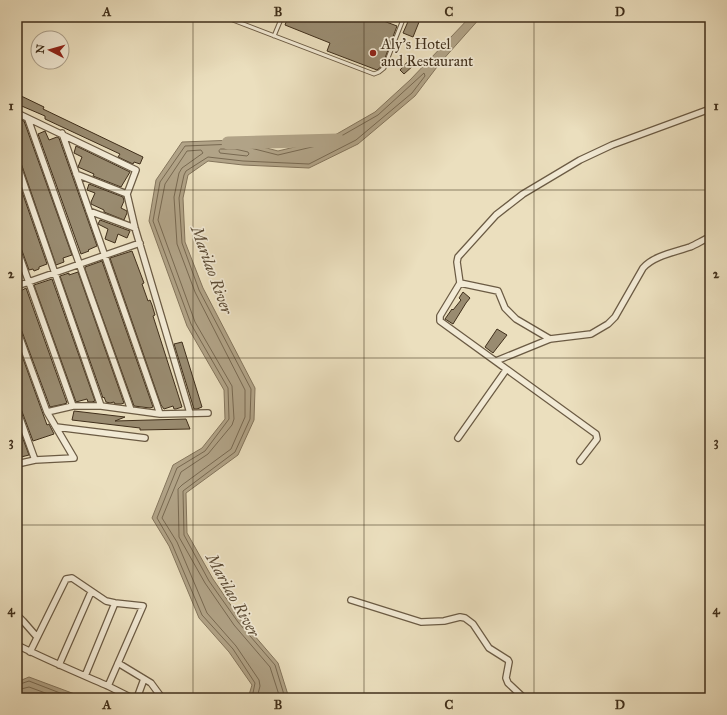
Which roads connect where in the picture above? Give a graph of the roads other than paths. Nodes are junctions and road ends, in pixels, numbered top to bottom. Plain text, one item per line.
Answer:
1 (225, 17) edge
2 (282, 17) edge
3 (404, 17) edge
4 (274, 36) junction
5 (710, 109) edge
6 (17, 113) edge
7 (28, 119) junction
8 (62, 134) junction
9 (17, 164) edge
10 (76, 174) junction
11 (127, 194) junction
12 (89, 211) junction
13 (135, 228) junction
14 (710, 237) edge
15 (140, 243) junction
16 (17, 250) edge
17 (105, 255) junction
18 (80, 264) junction
19 (55, 272) junction
20 (28, 281) junction
21 (460, 283) junction
22 (17, 286) edge
23 (17, 330) edge
24 (550, 339) junction
25 (496, 361) junction
26 (506, 370) junction
27 (73, 406) junction
28 (101, 406) junction
29 (17, 410) edge
30 (131, 410) junction
31 (47, 412) junction
32 (190, 413) junction
33 (208, 413) dead end
34 (160, 414) junction
35 (56, 427) junction
36 (145, 438) dead end
37 (458, 438) dead end
38 (35, 460) junction
39 (580, 461) dead end
40 (17, 464) edge
41 (92, 592) junction
42 (351, 600) dead end
43 (115, 603) junction
44 (17, 615) edge
45 (37, 637) junction
46 (17, 645) edge
47 (30, 652) junction
48 (118, 664) junction
49 (59, 665) junction
50 (85, 676) junction
51 (144, 679) junction
52 (108, 686) junction
53 (132, 698) edge
54 (137, 698) edge
55 (162, 698) edge
56 (524, 698) edge

1 - 4 lane
2 - 4 lane
3 - 4 lane
5 - 21 street
6 - 7 street
7 - 8 street
7 - 18 street
8 - 10 street
8 - 11 street
9 - 19 street
10 - 11 street
10 - 12 street
11 - 13 street
12 - 13 street
12 - 17 street
13 - 15 street
14 - 24 street
15 - 17 street
15 - 32 street
16 - 20 street
17 - 18 street
17 - 34 street
18 - 19 street
18 - 30 street
19 - 20 street
19 - 28 street
20 - 22 street
20 - 27 street
21 - 24 street
21 - 25 street
23 - 31 street
24 - 25 street
25 - 26 street
26 - 37 street
26 - 39 street
27 - 28 street
27 - 31 street
28 - 30 street
29 - 38 street
30 - 34 street
31 - 35 street
32 - 33 street
32 - 34 street
35 - 36 street
35 - 38 street
38 - 40 street
41 - 43 street
41 - 45 street
41 - 49 street
42 - 56 street
43 - 48 street
43 - 50 street
44 - 45 street
45 - 47 street
46 - 47 street
47 - 49 street
48 - 51 street
48 - 52 street
49 - 50 street
50 - 52 street
51 - 54 street
51 - 55 street
52 - 53 street

